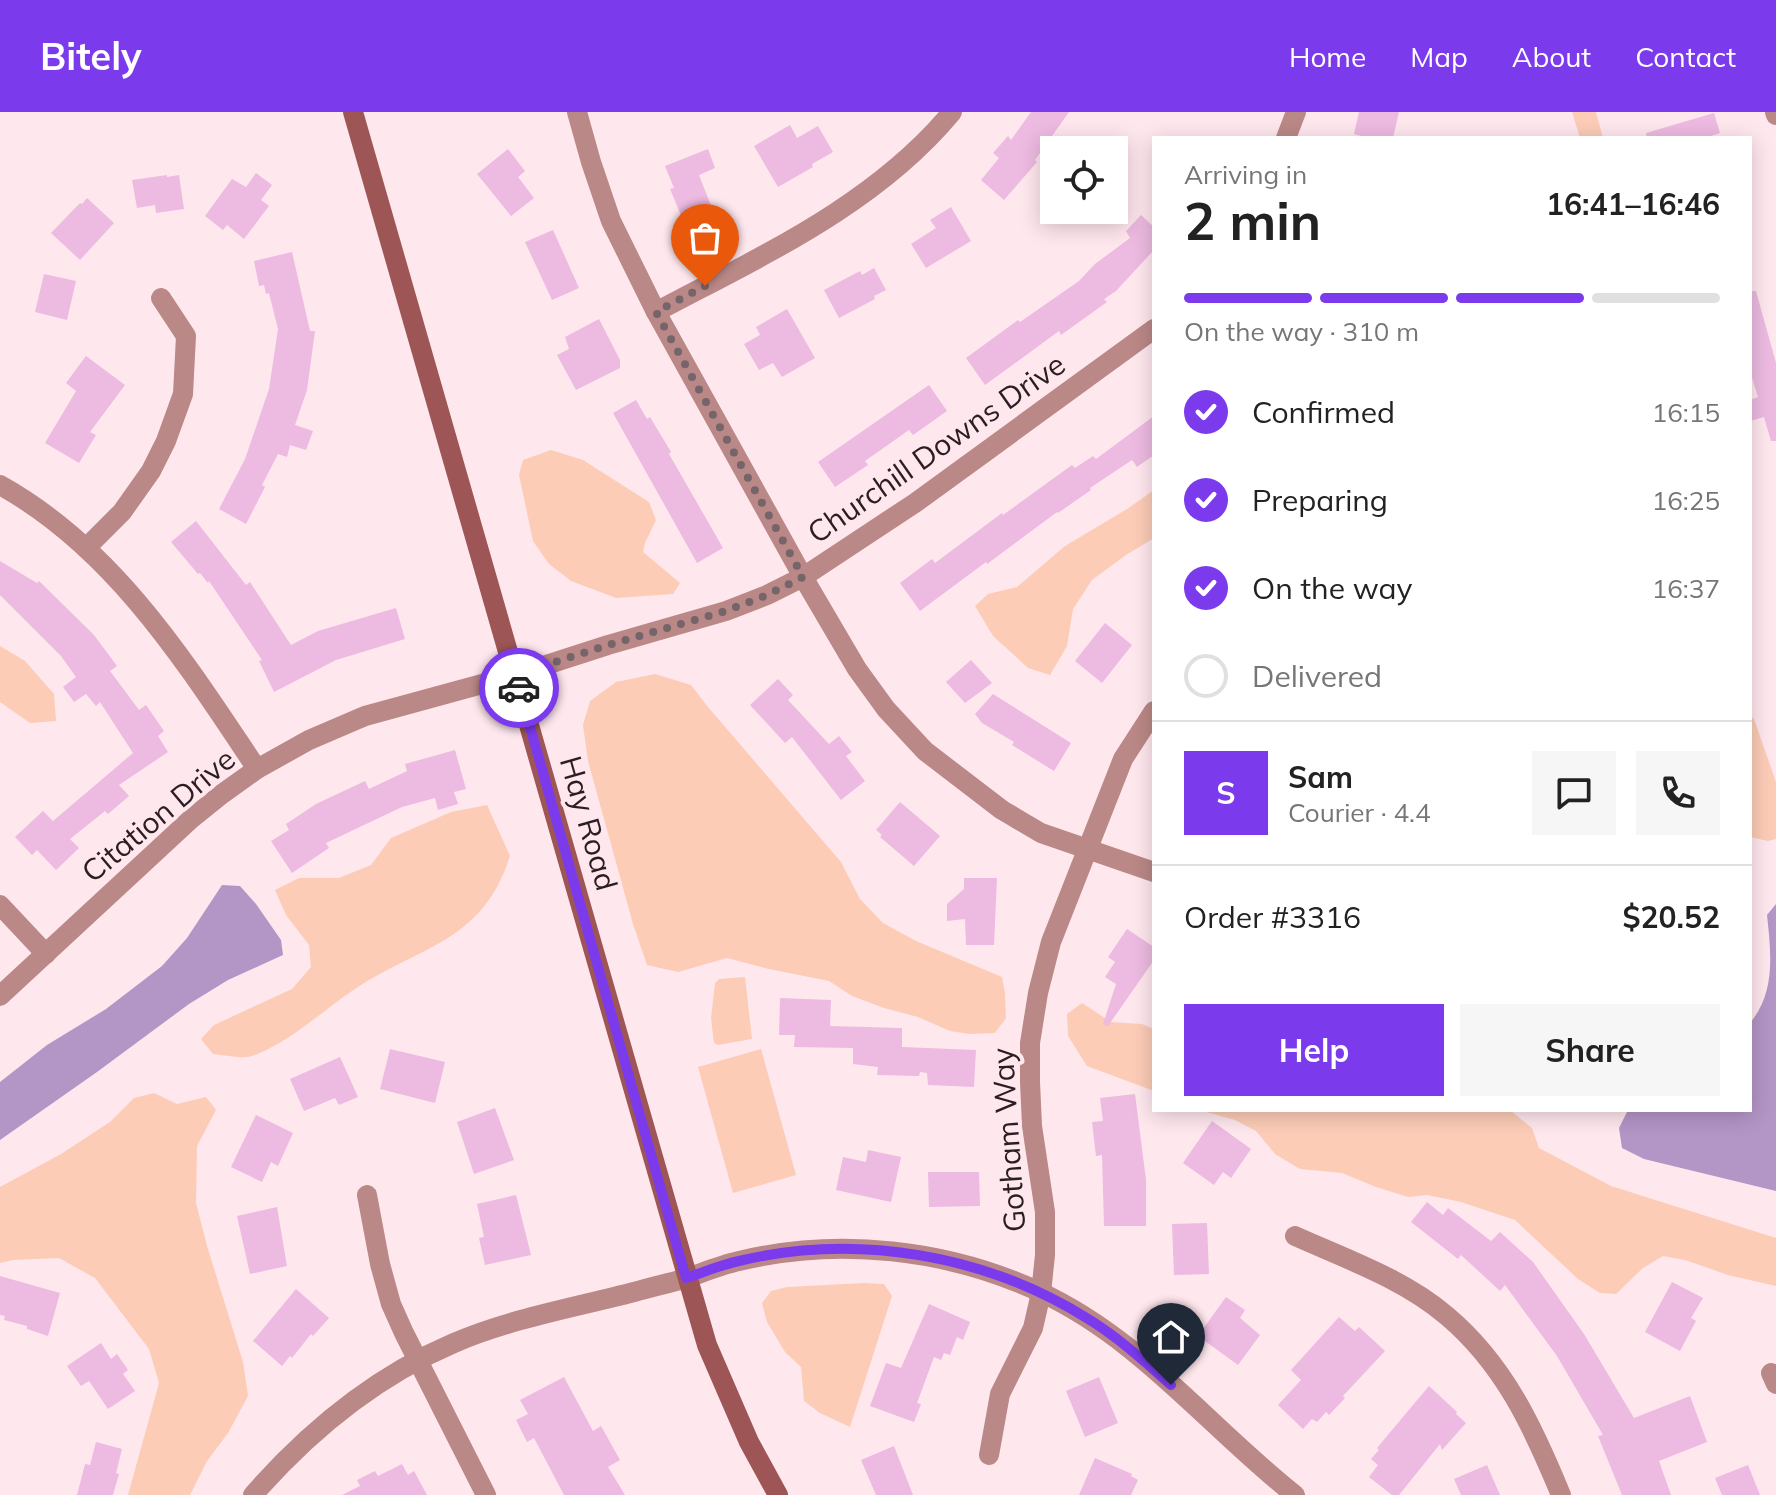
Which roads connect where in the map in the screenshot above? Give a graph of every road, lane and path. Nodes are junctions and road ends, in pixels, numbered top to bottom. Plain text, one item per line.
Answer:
1 (353, 112) edge
2 (577, 112) edge
3 (952, 112) edge
4 (1296, 112) edge
5 (1287, 136) edge
6 (161, 298) dead end
7 (656, 312) junction
8 (1152, 330) edge
9 (0, 485) edge
10 (86, 548) junction
11 (803, 577) junction
12 (515, 675) junction
13 (1152, 714) edge
14 (257, 769) junction
15 (1087, 849) junction
16 (1152, 871) edge
17 (0, 905) edge
18 (46, 954) junction
19 (0, 996) edge
20 (367, 1195) dead end
21 (1295, 1236) dead end
22 (686, 1278) junction
23 (1041, 1293) junction
24 (418, 1361) junction
25 (989, 1455) dead end
26 (253, 1495) edge
27 (486, 1495) edge
28 (778, 1495) edge
29 (1295, 1495) edge
30 (1561, 1495) edge

1 - 12 street, Hay Road
2 - 7 street
3 - 7 street
4 - 5 street
6 - 10 street
7 - 11 street
8 - 11 street, Churchill Downs Drive
9 - 10 street
10 - 14 street
11 - 12 street, Churchill Downs Drive
11 - 15 street
12 - 14 street, Citation Drive
12 - 22 street, Hay Road
13 - 15 street, Gotham Way
14 - 18 street, Citation Drive
15 - 16 street
15 - 23 street, Gotham Way
17 - 18 street
18 - 19 street, Citation Drive
20 - 24 street
21 - 30 street
22 - 23 street
22 - 24 street
22 - 28 street, Hay Road
23 - 25 street, Gotham Way
23 - 29 street
24 - 26 street
24 - 27 street

